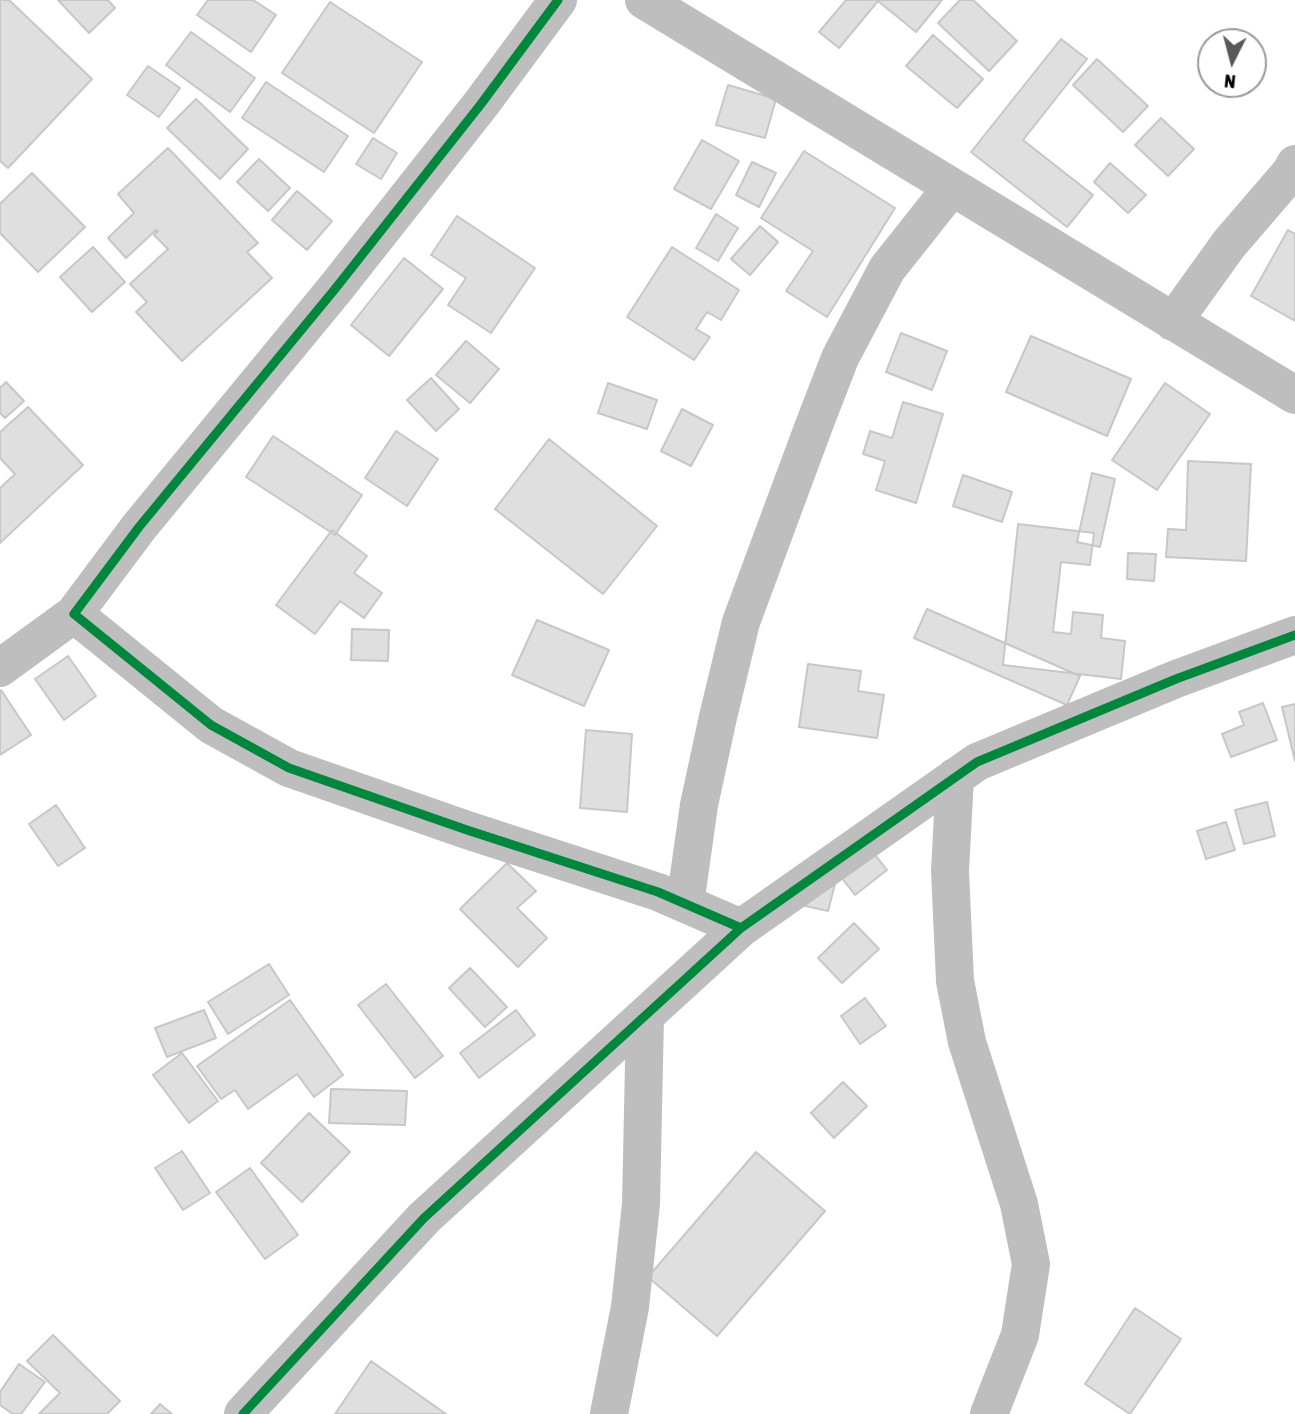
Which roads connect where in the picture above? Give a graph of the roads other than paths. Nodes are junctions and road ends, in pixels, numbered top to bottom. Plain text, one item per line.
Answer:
1 (558, 0) edge
2 (644, 0) edge
3 (1295, 163) edge
4 (951, 187) junction
5 (1173, 322) junction
6 (1295, 396) edge
7 (74, 614) junction
8 (1295, 635) edge
9 (0, 668) edge
10 (955, 777) junction
11 (685, 904) junction
12 (741, 928) junction
13 (645, 1016) junction
14 (243, 1414) edge
15 (609, 1414) edge
16 (989, 1414) edge

1 - 7 street
2 - 4 street
3 - 5 street
4 - 5 street
4 - 11 street
5 - 6 street
7 - 9 street
7 - 11 street
8 - 10 street
10 - 12 street
10 - 16 street
11 - 12 street
12 - 13 street
13 - 14 street
13 - 15 street

